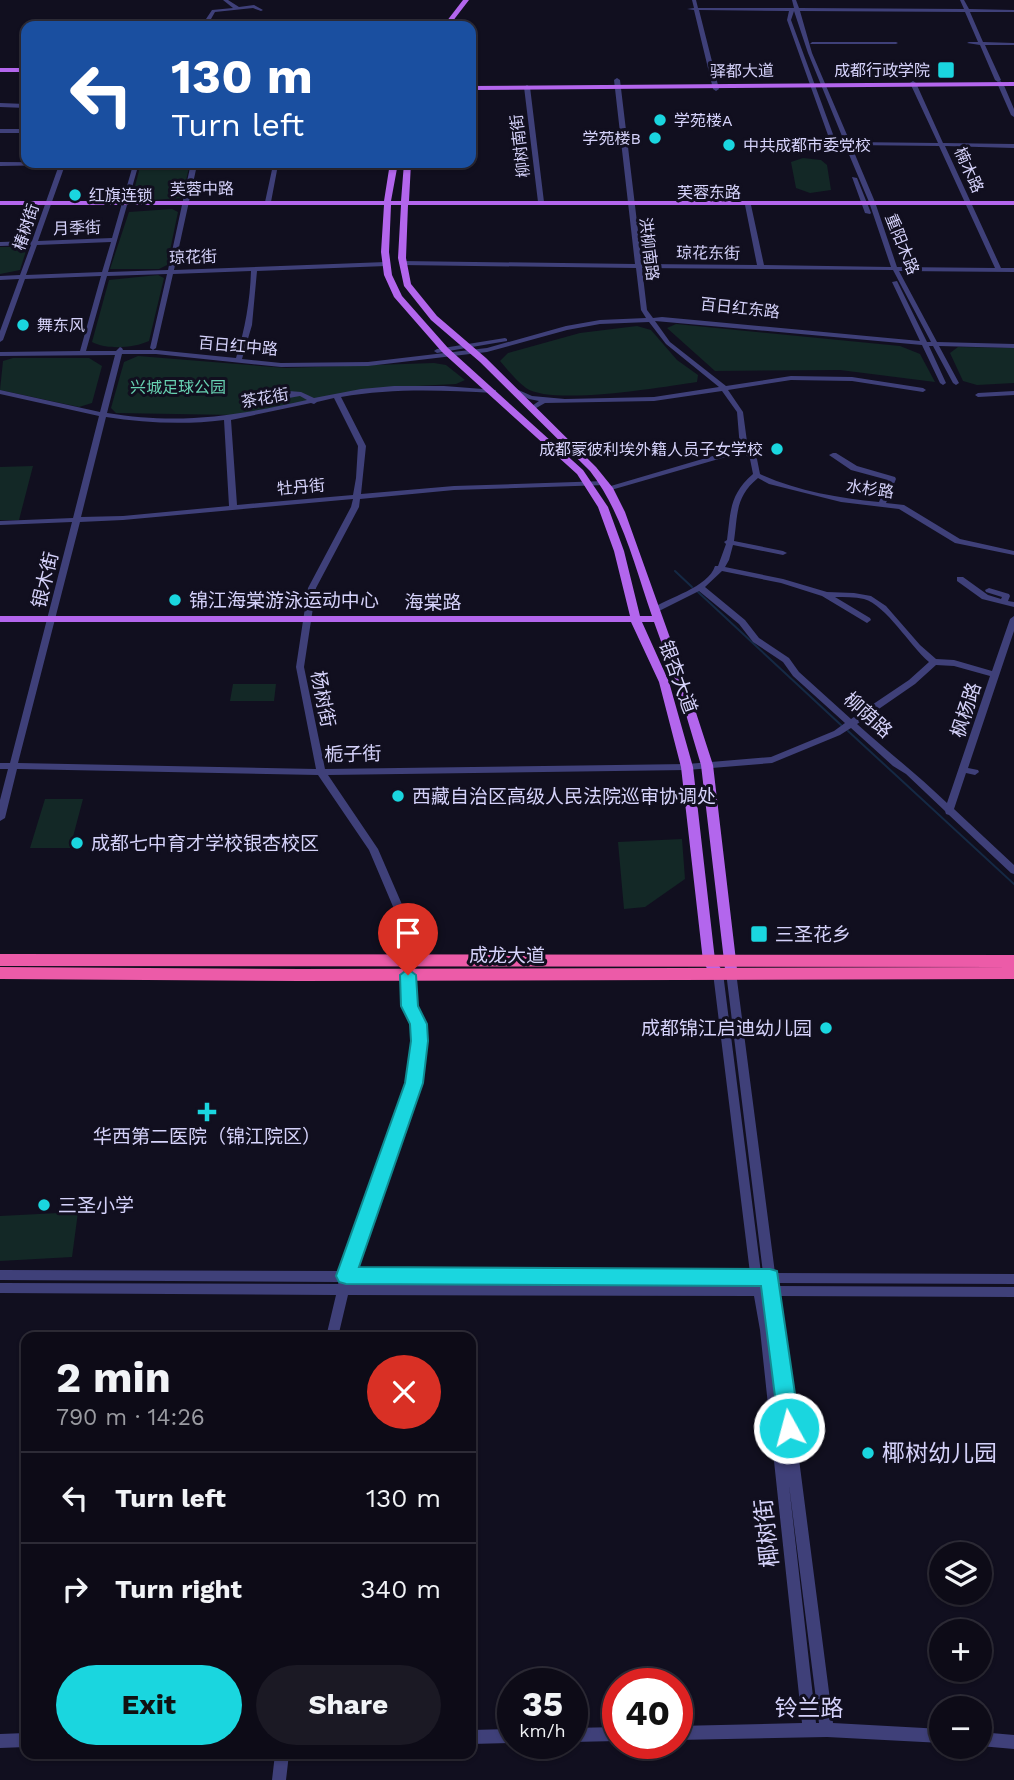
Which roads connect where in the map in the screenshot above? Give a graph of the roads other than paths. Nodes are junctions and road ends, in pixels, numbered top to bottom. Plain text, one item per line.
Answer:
1 (467, 0) edge
2 (476, 0) edge
3 (695, 0) edge
4 (792, 0) edge
5 (881, 0) edge
6 (962, 0) edge
7 (226, 1) edge
8 (237, 9) junction
9 (689, 9) dead end
10 (697, 9) junction
11 (794, 9) junction
12 (966, 9) junction
13 (215, 10) junction
14 (261, 10) dead end
15 (885, 11) junction
16 (1014, 11) edge
17 (210, 21) edge
18 (450, 21) edge
19 (460, 21) edge
20 (812, 43) junction
21 (896, 43) dead end
22 (969, 43) dead end
23 (982, 43) junction
24 (1014, 44) edge
25 (0, 72) edge
26 (21, 72) edge
27 (811, 82) junction
28 (826, 82) junction
29 (999, 82) junction
30 (1014, 82) edge
31 (617, 83) junction
32 (913, 83) junction
33 (715, 85) junction
34 (476, 86) edge
35 (476, 86) edge
36 (527, 87) junction
37 (0, 105) edge
38 (21, 106) edge
39 (1014, 115) edge
40 (0, 131) edge
41 (21, 131) edge
42 (842, 142) junction
43 (1014, 146) edge
44 (943, 147) junction
45 (0, 164) edge
46 (21, 164) edge
47 (61, 168) edge
48 (135, 168) edge
49 (194, 168) edge
50 (275, 168) edge
51 (393, 168) edge
52 (407, 168) edge
53 (268, 202) junction
54 (541, 202) junction
55 (387, 204) junction
56 (404, 204) junction
57 (630, 204) junction
58 (868, 204) junction
59 (968, 204) junction
60 (1014, 204) edge
61 (0, 205) edge
62 (48, 205) junction
63 (124, 205) junction
64 (185, 205) junction
65 (748, 205) junction
66 (114, 240) junction
67 (35, 243) junction
68 (0, 244) edge
69 (402, 263) junction
70 (386, 264) junction
71 (638, 265) junction
72 (761, 268) junction
73 (254, 269) junction
74 (892, 269) junction
75 (999, 270) junction
76 (1014, 270) edge
77 (170, 272) junction
78 (105, 274) junction
79 (23, 277) junction
80 (0, 278) edge
81 (648, 317) junction
82 (0, 340) edge
83 (1014, 340) edge
84 (925, 341) junction
85 (935, 342) junction
86 (1014, 346) edge
87 (153, 348) junction
88 (470, 349) junction
89 (83, 350) junction
90 (120, 351) junction
91 (0, 352) edge
92 (449, 353) junction
93 (239, 358) junction
94 (943, 383) dead end
95 (956, 383) dead end
96 (723, 387) junction
97 (514, 390) junction
98 (923, 390) dead end
99 (494, 391) junction
100 (0, 393) edge
101 (1014, 393) edge
102 (290, 394) dead end
103 (978, 395) dead end
104 (337, 396) junction
105 (565, 401) junction
106 (314, 402) junction
107 (531, 409) junction
108 (103, 415) junction
109 (227, 418) junction
110 (744, 449) junction
111 (833, 456) dead end
112 (757, 475) junction
113 (589, 485) junction
114 (607, 486) junction
115 (357, 496) junction
116 (882, 503) junction
117 (233, 508) junction
118 (77, 520) junction
119 (0, 523) edge
120 (728, 542) junction
121 (783, 553) dead end
122 (1014, 553) edge
123 (718, 568) junction
124 (960, 579) dead end
125 (700, 587) junction
126 (989, 590) dead end
127 (825, 594) junction
128 (1004, 603) junction
129 (1014, 605) edge
130 (0, 611) edge
131 (655, 614) junction
132 (52, 615) junction
133 (306, 616) junction
134 (637, 617) junction
135 (0, 619) edge
136 (1014, 619) edge
137 (867, 620) dead end
138 (934, 662) junction
139 (995, 675) junction
140 (846, 726) junction
141 (707, 765) junction
142 (0, 766) edge
143 (687, 767) junction
144 (13, 768) junction
145 (964, 770) junction
146 (321, 772) junction
147 (975, 772) dead end
148 (949, 812) junction
149 (0, 818) edge
150 (1011, 865) edge
151 (0, 960) edge
152 (397, 961) junction
153 (1014, 961) edge
154 (722, 967) junction
155 (0, 973) edge
156 (1014, 973) edge
157 (408, 975) junction
158 (0, 1275) edge
159 (1014, 1279) edge
160 (346, 1282) junction
161 (764, 1284) junction
162 (0, 1288) edge
163 (1014, 1292) edge
164 (333, 1332) edge
165 (827, 1730) junction
166 (810, 1731) junction
167 (693, 1733) edge
168 (929, 1735) edge
169 (497, 1736) edge
170 (476, 1737) edge
171 (21, 1740) edge
172 (992, 1740) edge
173 (0, 1741) edge
174 (1014, 1742) edge
175 (281, 1759) edge
176 (279, 1780) edge

1 - 18 main road
2 - 19 main road
3 - 10 street
4 - 11 street
5 - 15 street
6 - 12 street
7 - 8 street
7 - 13 street
8 - 13 street
8 - 14 street
9 - 10 street
10 - 11 street
10 - 33 street
11 - 15 street
11 - 20 street
11 - 27 street
11 - 42 street, 重阳木路
12 - 15 street
12 - 16 street
12 - 23 street
13 - 17 street
20 - 21 street
20 - 28 street
22 - 23 street
23 - 24 street
23 - 29 street
25 - 26 main road
27 - 28 main road, 驿都大道
27 - 33 main road, 驿都大道
27 - 42 street
28 - 29 main road, 驿都大道
28 - 32 main road, 驿都大道
28 - 42 street
29 - 30 main road, 驿都大道
29 - 32 main road, 驿都大道
29 - 39 street
31 - 33 main road, 驿都大道
31 - 34 main road, 驿都大道
31 - 36 main road, 驿都大道
31 - 57 street, 洪柳南路
32 - 44 street, 楠木路
35 - 36 main road, 驿都大道
36 - 54 street, 柳树南街
37 - 38 street
40 - 41 street
42 - 44 street
42 - 58 street, 重阳木路
43 - 44 street
44 - 59 street, 楠木路
45 - 46 street
47 - 62 street, 椿树街
48 - 63 street
49 - 64 street
50 - 53 street
51 - 55 main road, 银杏大道
52 - 56 main road, 银杏大道
53 - 55 main road, 芙蓉中路
53 - 64 main road, 芙蓉中路
54 - 56 main road, 芙蓉东路
54 - 57 main road, 芙蓉东路
55 - 56 main road, 芙蓉中路
55 - 64 main road, 芙蓉中路
55 - 70 main road, 银杏大道
56 - 57 main road, 芙蓉东路
56 - 69 main road, 银杏大道
57 - 58 main road, 芙蓉东路
57 - 65 main road, 芙蓉东路
57 - 71 street, 洪柳南路
58 - 59 main road, 芙蓉东路
58 - 65 main road, 芙蓉东路
58 - 74 street, 重阳木路
59 - 60 main road, 芙蓉东路
59 - 75 street, 楠木路
61 - 62 main road, 芙蓉中路
62 - 63 main road, 芙蓉中路
62 - 67 street, 椿树街
63 - 64 main road, 芙蓉中路
63 - 66 street
64 - 77 street
65 - 72 street
66 - 67 street, 月季街
66 - 78 street
67 - 68 street, 月季街
67 - 79 street, 椿树街
69 - 71 street, 琼花东街
69 - 88 main road, 银杏大道
70 - 73 street, 琼花街
70 - 92 main road, 银杏大道
71 - 72 street, 琼花东街
71 - 81 street, 洪柳南路
72 - 74 street, 琼花东街
73 - 77 street, 琼花街
73 - 93 street
74 - 75 street, 琼花东街
74 - 84 street, 重阳木路
74 - 85 street, 重阳木路
75 - 76 street, 琼花东街
77 - 78 street, 琼花街
77 - 87 street
78 - 79 street, 琼花街
78 - 89 street
79 - 80 street, 琼花街
79 - 82 street, 椿树街
81 - 84 street, 百日红东路
81 - 88 street, 百日红东路
81 - 96 street
83 - 85 street, 百日红东路
84 - 85 street, 百日红东路
84 - 94 street, 重阳木路
85 - 86 street, 百日红东路
85 - 95 street, 重阳木路
87 - 90 street, 百日红中路
87 - 93 street, 百日红中路
88 - 92 street, 百日红中路
88 - 97 main road, 银杏大道
89 - 90 street, 百日红中路
89 - 91 street, 百日红中路
90 - 91 street, 百日红中路
90 - 92 street, 百日红中路
90 - 108 street, 银木街
92 - 93 street, 百日红中路
92 - 99 main road, 银杏大道
96 - 98 street
96 - 105 street
96 - 110 street
97 - 105 street
97 - 107 main road, 银杏大道
99 - 104 street, 茶花街
99 - 113 main road, 银杏大道
100 - 108 street, 茶花街
101 - 103 street
102 - 106 street
104 - 106 street, 茶花街
104 - 115 street, 杨树街
105 - 107 street
106 - 109 street, 茶花街
107 - 114 main road, 银杏大道
108 - 109 street, 茶花街
108 - 118 street, 银木街
109 - 117 street
110 - 112 street
110 - 114 street, 牡丹街
111 - 116 street
112 - 116 street, 水杉路
112 - 120 street
113 - 114 street, 牡丹街
113 - 115 street, 牡丹街
113 - 134 main road, 银杏大道
114 - 131 main road, 银杏大道
115 - 117 street, 牡丹街
115 - 133 street, 杨树街
116 - 122 street, 水杉路
117 - 118 street, 牡丹街
118 - 119 street, 牡丹街
118 - 132 street, 银木街
120 - 121 street
120 - 123 street
123 - 125 street
123 - 127 street
124 - 128 street
125 - 131 street
125 - 140 street, 柳荫路
126 - 128 street
127 - 137 street
127 - 138 street
128 - 129 street
130 - 132 main road, 海棠路
131 - 134 main road, 海棠路
131 - 141 main road, 银杏大道
132 - 133 main road, 海棠路
132 - 135 main road, 海棠路
132 - 144 street, 银木街
133 - 134 main road, 海棠路
133 - 146 street, 杨树街
134 - 143 main road, 银杏大道
136 - 139 street, 枫杨路
138 - 139 street
138 - 140 street, 栀子街
139 - 145 street, 枫杨路
140 - 141 street, 栀子街
140 - 148 street, 柳荫路
141 - 143 street, 栀子街
141 - 154 main road, 银杏大道
142 - 144 street, 栀子街
143 - 146 street, 栀子街
143 - 154 main road, 银杏大道
144 - 146 street, 栀子街
144 - 149 street, 银木街
145 - 147 street
145 - 148 street, 枫杨路
146 - 152 street, 杨树街
148 - 150 street, 柳荫路
151 - 152 highway, 成龙大道
152 - 154 highway, 成龙大道
153 - 154 highway, 成龙大道
154 - 156 highway, 成龙大道
154 - 157 highway, 成龙大道
154 - 161 street, 银杏大道
155 - 157 highway, 成龙大道
157 - 160 street
158 - 160 street
159 - 161 street
160 - 161 street
160 - 162 street
160 - 164 street
161 - 163 street
161 - 165 street, 椰树街
161 - 166 street, 椰树街
165 - 166 street, 铃兰路
165 - 168 street, 铃兰路
166 - 167 street, 铃兰路
169 - 170 street
171 - 173 street
172 - 174 street
175 - 176 street

